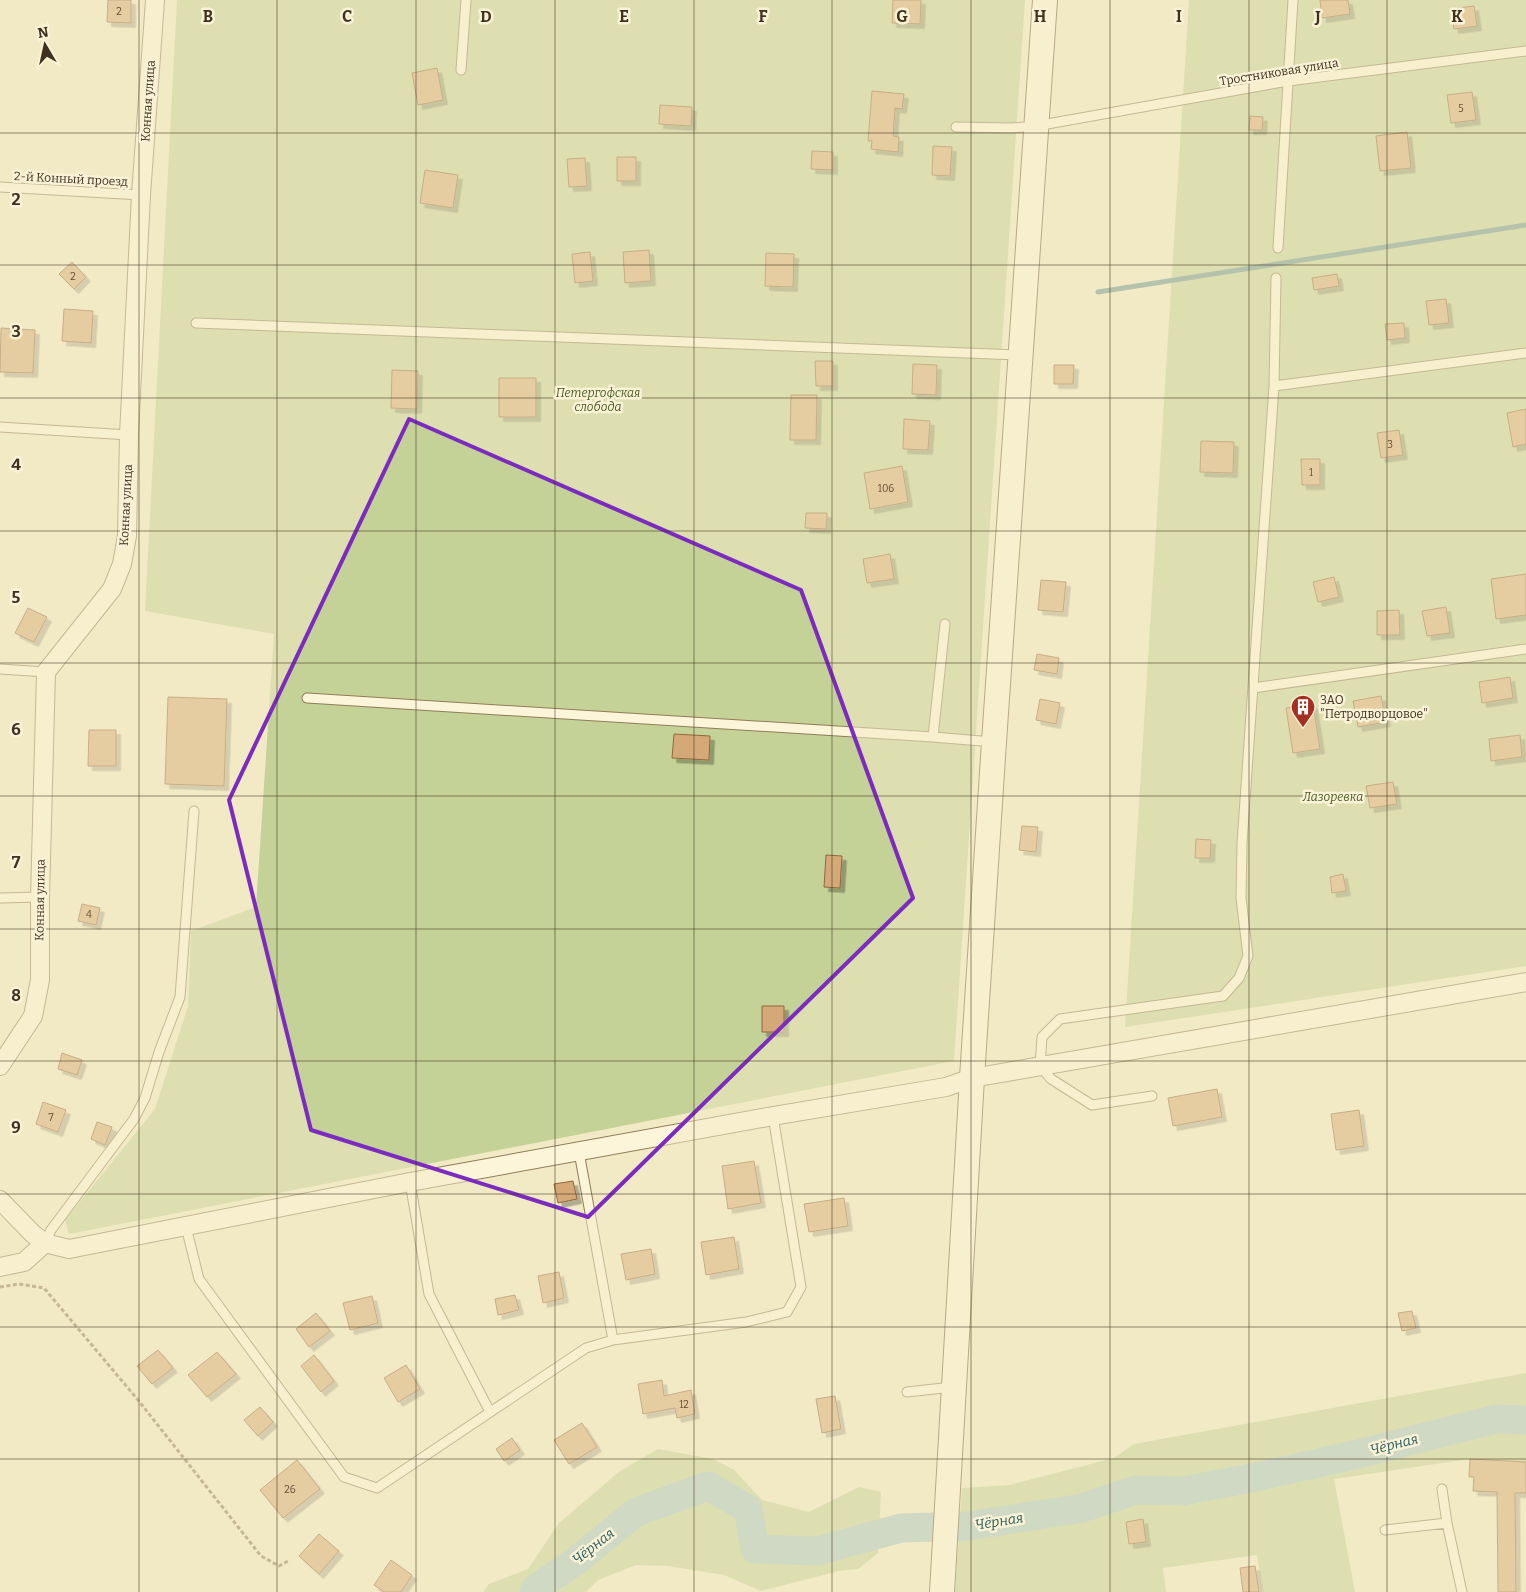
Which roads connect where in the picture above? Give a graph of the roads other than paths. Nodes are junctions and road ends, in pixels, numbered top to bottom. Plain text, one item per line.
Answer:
1 (155, 0) edge
2 (466, 0) edge
3 (1045, 0) edge
4 (1293, 0) edge
5 (1526, 51) edge
6 (461, 70) dead end
7 (1288, 81) junction
8 (1036, 126) junction
9 (956, 127) dead end
10 (0, 187) edge
11 (141, 195) junction
12 (1278, 248) dead end
13 (1276, 278) dead end
14 (196, 323) dead end
15 (1526, 353) edge
16 (1020, 354) junction
17 (1274, 386) junction
18 (0, 427) edge
19 (130, 435) junction
20 (945, 624) dead end
21 (1526, 649) edge
22 (0, 670) edge
23 (46, 672) junction
24 (1254, 688) junction
25 (307, 698) dead end
26 (933, 737) junction
27 (994, 742) junction
28 (194, 811) dead end
29 (40, 897) junction
30 (0, 898) edge
31 (1526, 982) edge
32 (0, 1066) edge
33 (1040, 1066) junction
34 (972, 1078) junction
35 (1152, 1096) dead end
36 (773, 1116) junction
37 (579, 1152) junction
38 (410, 1182) junction
39 (0, 1200) edge
40 (186, 1226) junction
41 (45, 1243) junction
42 (0, 1267) edge
43 (613, 1340) junction
44 (955, 1387) junction
45 (907, 1392) dead end
46 (490, 1412) junction
47 (1442, 1489) dead end
48 (1446, 1523) junction
49 (1385, 1530) dead end
50 (942, 1592) edge
51 (1462, 1592) edge

1 - 11 street, Конная улица
2 - 6 lane
3 - 8 street
4 - 7 lane
5 - 7 lane, Тростниковая улица
7 - 8 lane, Тростниковая улица
7 - 12 lane
8 - 9 lane, Тростниковая улица
8 - 16 street
10 - 11 lane, 2-й Конный проезд
11 - 19 street, Конная улица
13 - 17 lane
14 - 16 lane
15 - 17 lane
16 - 27 street
17 - 24 lane
18 - 19 lane
19 - 23 street, Конная улица
20 - 26 lane
21 - 24 lane
22 - 23 lane
23 - 29 street, Конная улица
24 - 33 lane
25 - 26 lane
26 - 27 lane
27 - 34 street
28 - 41 lane
29 - 30 lane
29 - 32 street, Конная улица
31 - 33 street
33 - 34 street
33 - 35 lane
34 - 36 street
34 - 44 street
36 - 37 street
36 - 43 lane
37 - 38 street
37 - 43 lane
38 - 40 street
38 - 46 lane
39 - 41 street
40 - 41 street
40 - 46 lane
41 - 42 street
43 - 46 lane
44 - 45 lane
44 - 50 street
47 - 48 lane
48 - 49 lane
48 - 51 lane

